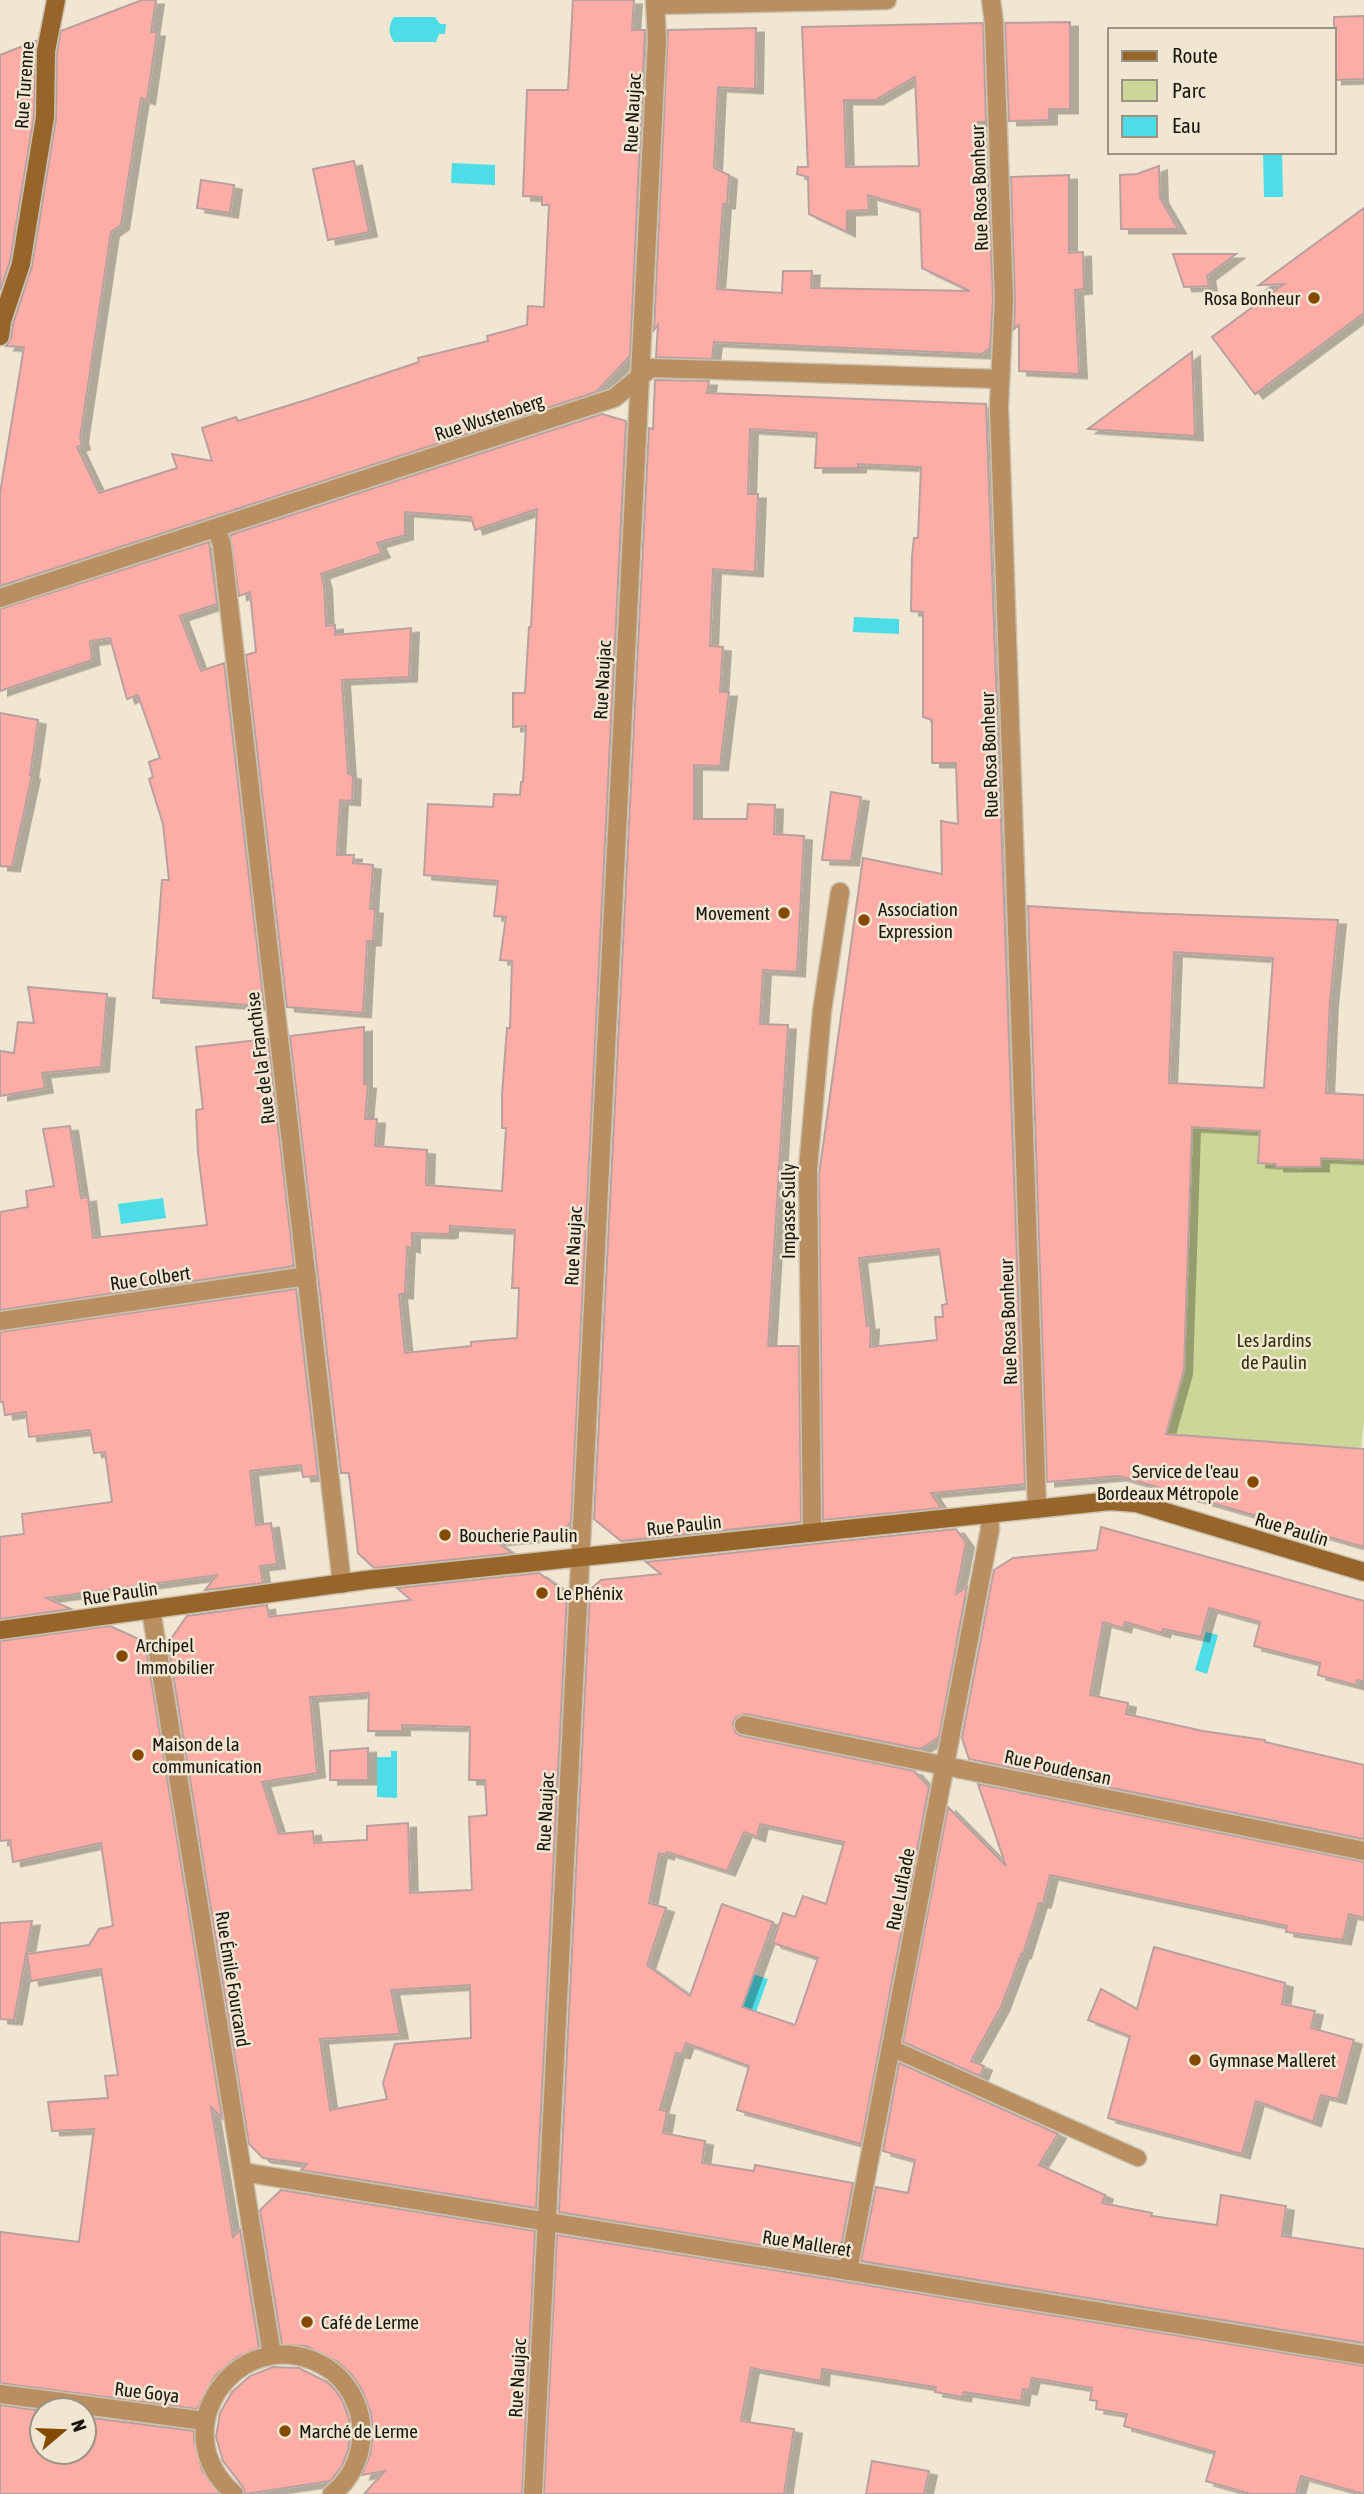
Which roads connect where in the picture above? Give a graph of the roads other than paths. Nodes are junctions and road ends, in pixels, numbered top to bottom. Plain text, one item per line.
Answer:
1 (56, 0) edge
2 (887, 0) edge
3 (991, 0) edge
4 (655, 3) edge
5 (0, 336) edge
6 (640, 376) junction
7 (1000, 379) junction
8 (216, 528) junction
9 (0, 597) edge
10 (840, 892) dead end
11 (307, 1276) junction
12 (0, 1321) edge
13 (1037, 1509) junction
14 (989, 1514) junction
15 (812, 1533) junction
16 (579, 1558) junction
17 (1364, 1573) edge
18 (342, 1584) junction
19 (151, 1610) junction
20 (0, 1630) edge
21 (744, 1725) dead end
22 (945, 1766) junction
23 (1364, 1851) edge
24 (891, 2048) junction
25 (1138, 2158) dead end
26 (243, 2172) junction
27 (546, 2221) junction
28 (848, 2271) junction
29 (272, 2355) junction
30 (1364, 2355) edge
31 (0, 2394) edge
32 (205, 2421) junction
33 (234, 2494) edge
34 (332, 2494) edge
35 (533, 2494) edge

1 - 5 street, Rue Turenne
2 - 4 street
3 - 7 street, Rue Rosa Bonheur
4 - 6 street, Rue Naujac
6 - 7 street, Rue Wustenberg
6 - 8 street, Rue Wustenberg
6 - 16 street, Rue Naujac
7 - 13 street, Rue Rosa Bonheur
8 - 9 street, Rue Wustenberg
8 - 11 street, Rue de la Franchise
10 - 15 street, Impasse Sully
11 - 12 street, Rue Colbert
11 - 18 street, Rue de la Franchise
13 - 14 street, Rue Paulin
13 - 17 street, Rue Paulin
14 - 15 street, Rue Paulin
14 - 22 street, Rue Luflade
15 - 16 street, Rue Paulin
16 - 18 street, Rue Paulin
16 - 27 street, Rue Naujac
18 - 19 street, Rue Paulin
19 - 20 street, Rue Paulin
19 - 26 street, Rue Émile Fourcand
21 - 22 street, Rue Poudensan
22 - 23 street, Rue Poudensan
22 - 24 street, Rue Luflade
24 - 25 lane
24 - 28 street, Rue Luflade
26 - 27 street, Rue Malleret
26 - 29 street, Rue Émile Fourcand
27 - 28 street, Rue Malleret
27 - 35 street, Rue Naujac
28 - 30 street, Rue Malleret
29 - 32 street
29 - 34 street
31 - 32 street, Rue Goya
32 - 33 street

